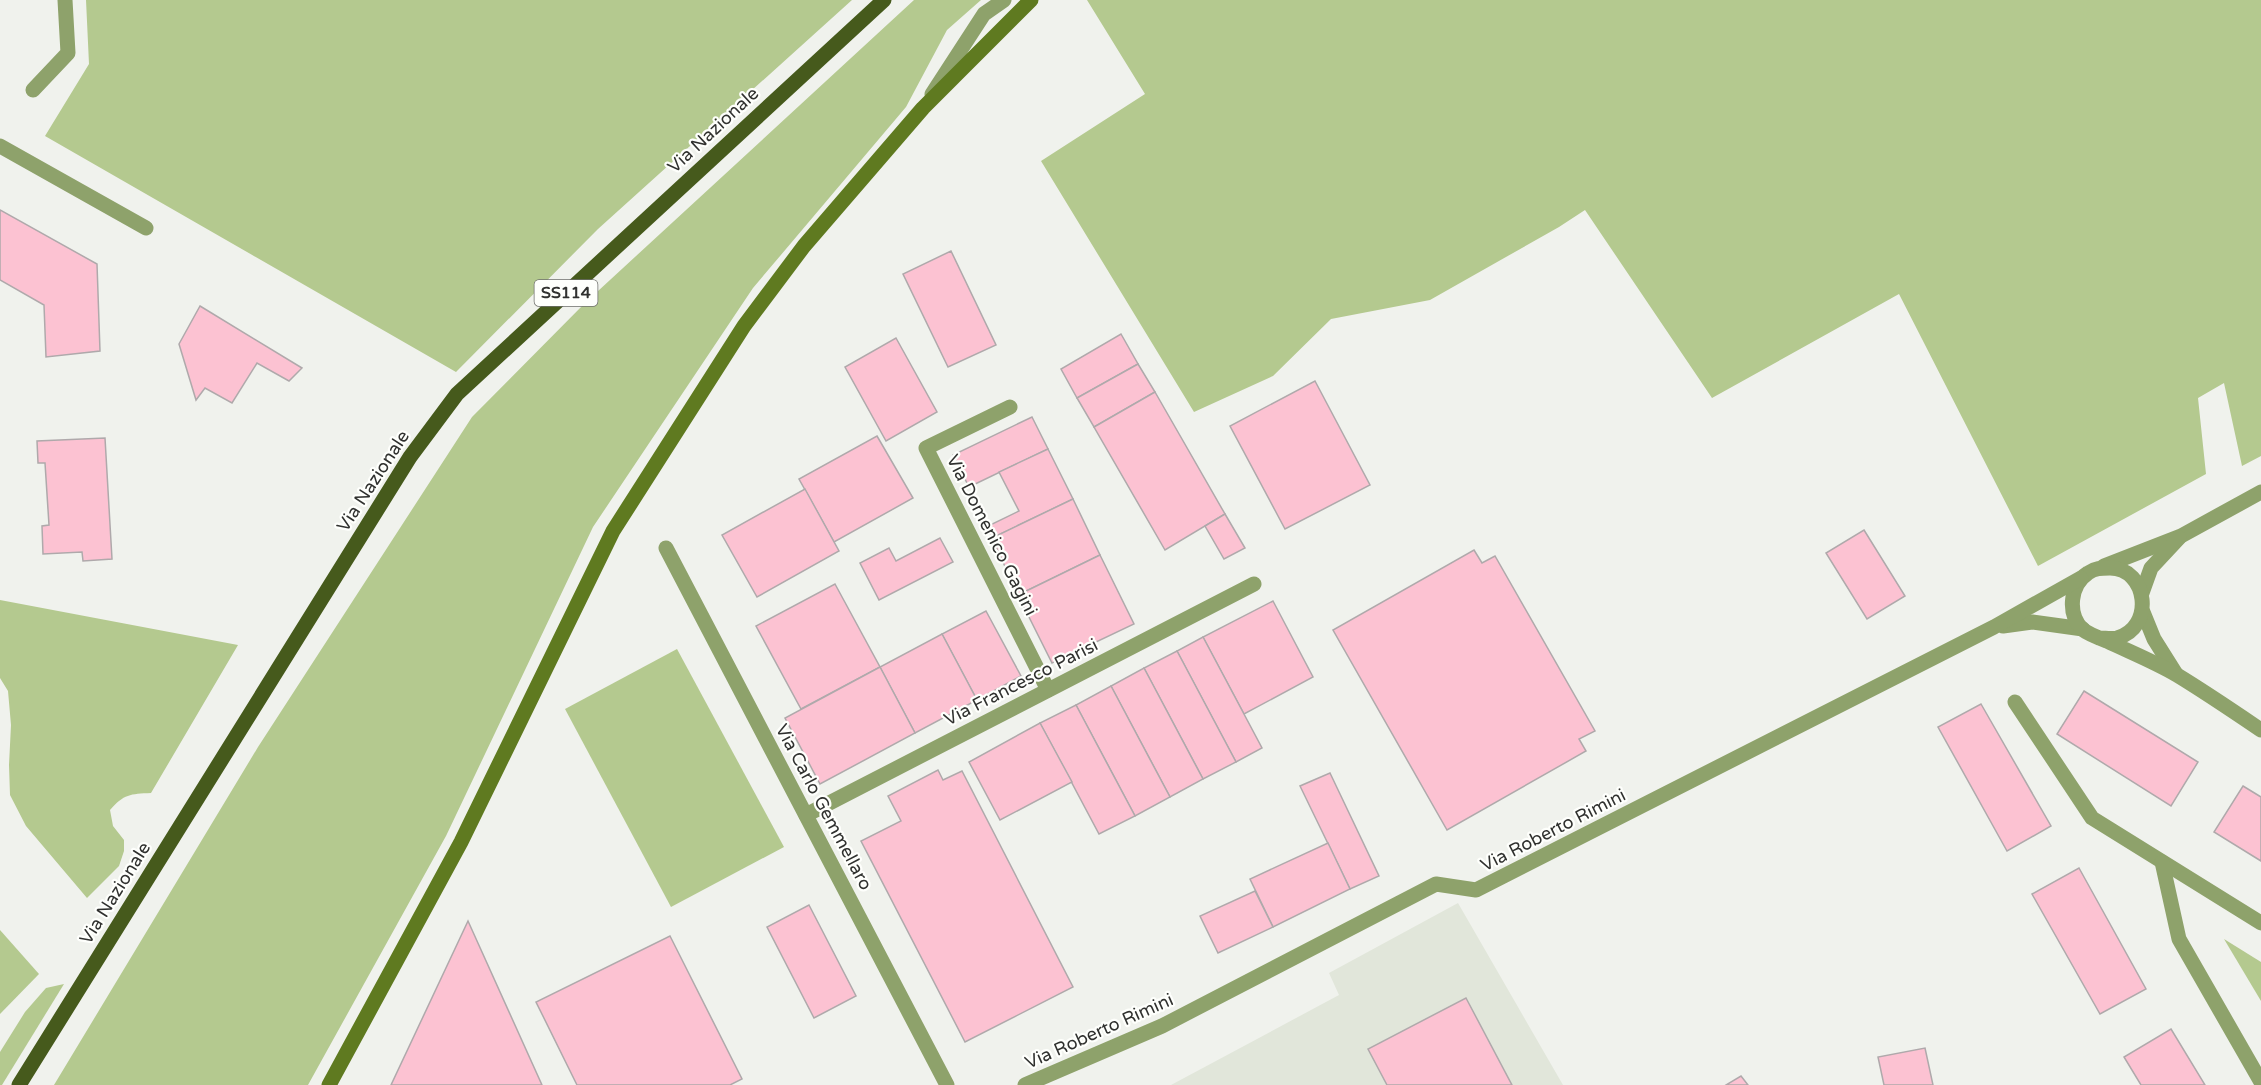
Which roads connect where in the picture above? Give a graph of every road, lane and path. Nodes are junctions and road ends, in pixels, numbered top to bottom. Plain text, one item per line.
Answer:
1 (65, 0) edge
2 (884, 0) edge
3 (1005, 0) edge
4 (1031, 0) edge
5 (33, 90) dead end
6 (923, 108) junction
7 (0, 146) edge
8 (146, 228) dead end
9 (1010, 407) dead end
10 (2261, 492) edge
11 (2181, 536) junction
12 (666, 548) dead end
13 (2097, 568) junction
14 (2081, 578) junction
15 (1254, 584) dead end
16 (2142, 593) junction
17 (2143, 612) junction
18 (1994, 627) junction
19 (2083, 629) junction
20 (2099, 638) junction
21 (2176, 674) junction
22 (1048, 690) junction
23 (2015, 702) dead end
24 (2261, 730) edge
25 (806, 815) junction
26 (2162, 862) junction
27 (2261, 923) edge
28 (2261, 1082) edge
29 (19, 1085) edge
30 (329, 1085) edge
31 (947, 1085) edge
32 (1025, 1085) edge

1 - 5 street
2 - 29 main road, Via Nazionale / SS114
3 - 6 street
4 - 6 street
6 - 30 street
7 - 8 street
9 - 22 street, Via Domenico Gagini
10 - 11 street
11 - 13 street
11 - 16 street
12 - 25 street, Via Carlo Gemmellaro
13 - 14 street
13 - 16 street
14 - 18 street, Via Roberto Rimini
14 - 19 street
15 - 22 street, Via Francesco Parisi
16 - 17 street
17 - 20 street
17 - 21 street
18 - 19 street
18 - 32 street, Via Roberto Rimini
19 - 20 street
20 - 21 street
21 - 24 street
22 - 25 street, Via Francesco Parisi
23 - 26 street
25 - 31 street, Via Carlo Gemmellaro
26 - 27 street
26 - 28 street

